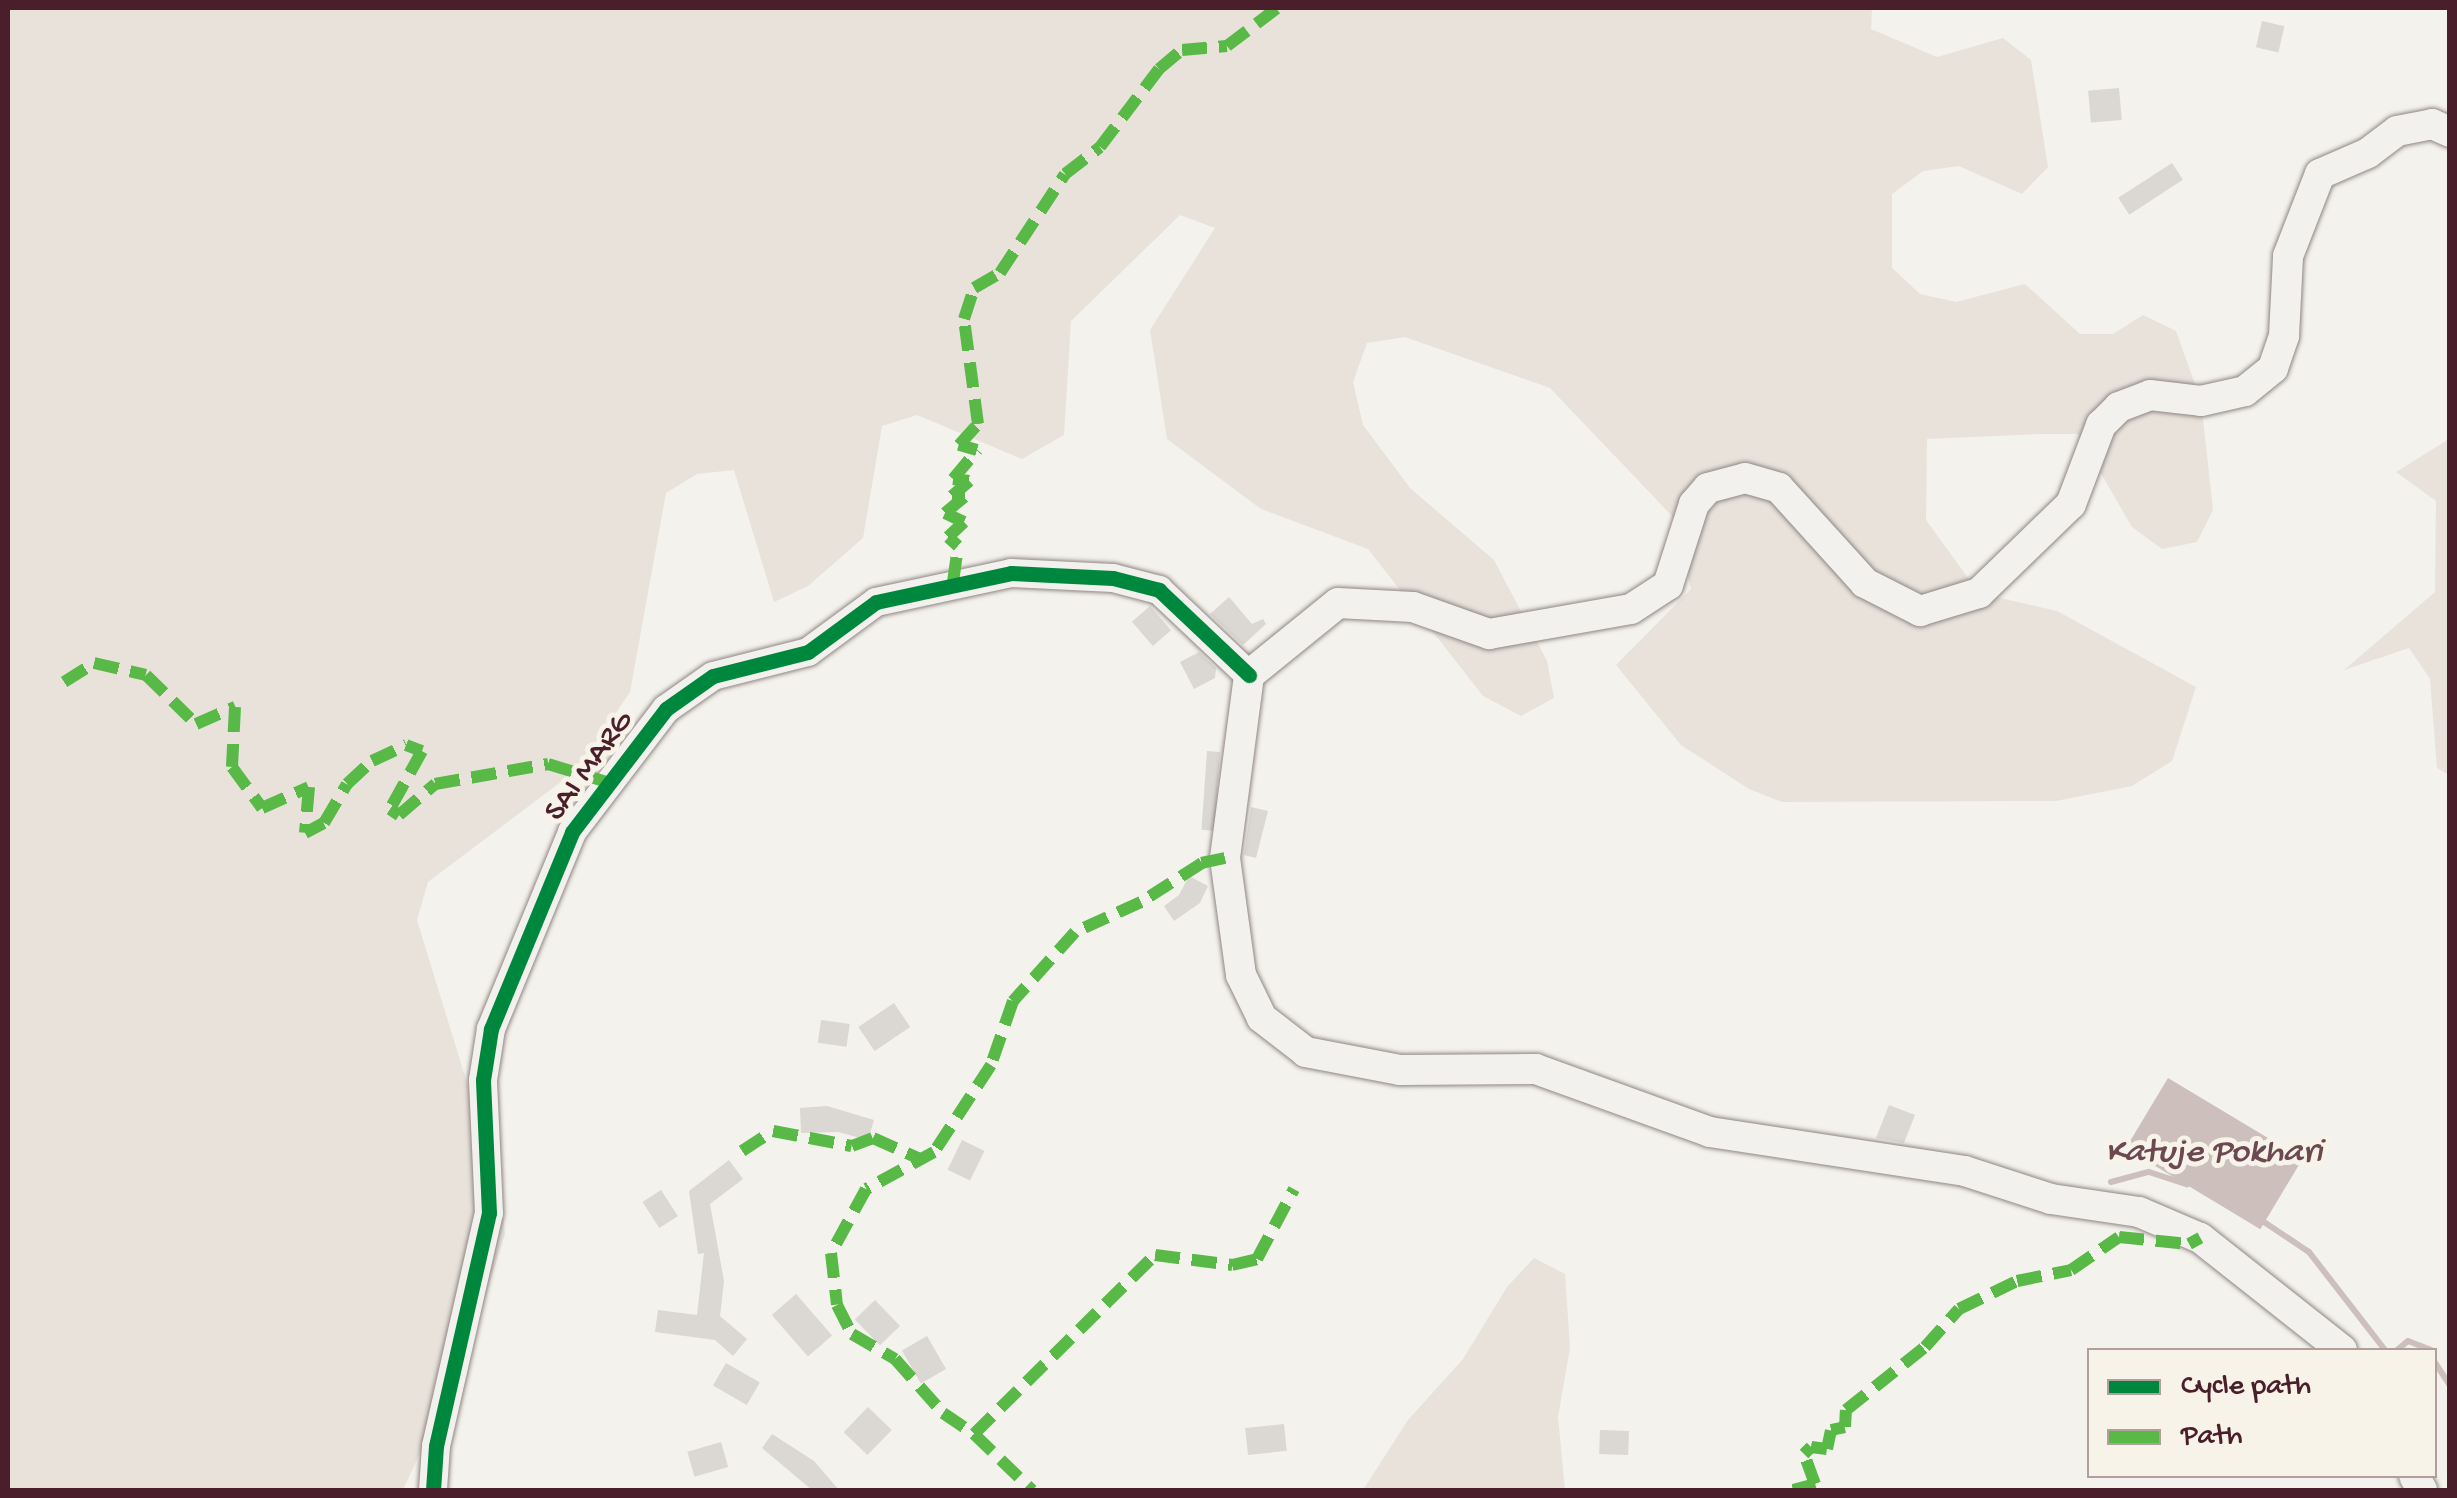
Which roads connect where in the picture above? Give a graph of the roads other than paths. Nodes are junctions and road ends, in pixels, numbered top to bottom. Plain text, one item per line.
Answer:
1 (2450, 132) edge
2 (1248, 675) junction
3 (2339, 1348) edge
4 (433, 1490) edge

1 - 2 main road
2 - 3 main road
2 - 4 street, SAI MARG

